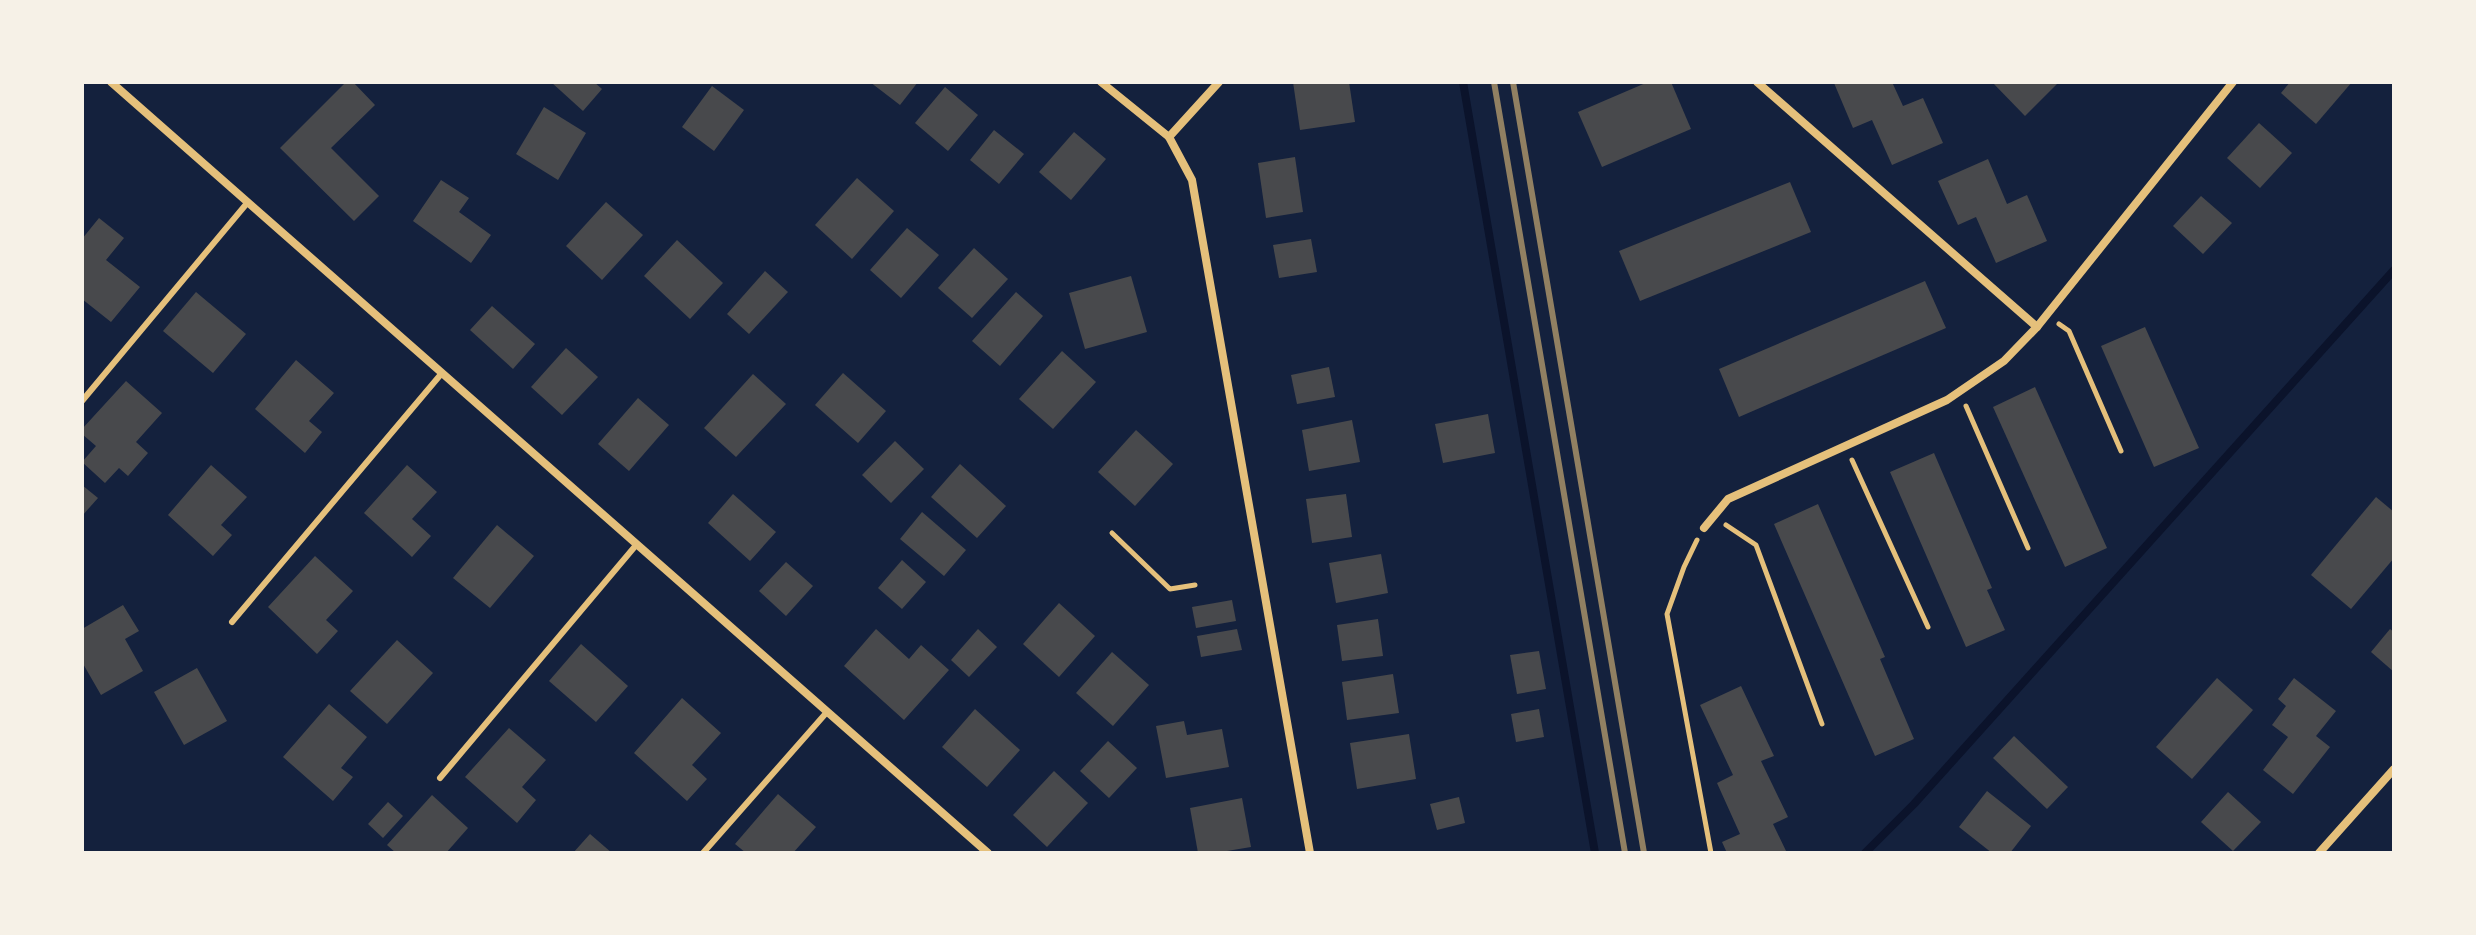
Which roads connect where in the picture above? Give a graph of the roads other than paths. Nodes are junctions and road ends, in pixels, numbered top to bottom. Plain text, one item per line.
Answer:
1 (111, 82) edge
2 (1101, 82) edge
3 (1219, 82) edge
4 (1757, 82) edge
5 (2233, 82) edge
6 (1169, 137) junction
7 (248, 202) junction
8 (2037, 327) junction
9 (442, 373) junction
10 (82, 401) edge
11 (1704, 528) road end
12 (637, 544) junction
13 (232, 622) dead end
14 (827, 712) junction
15 (2394, 769) edge
16 (440, 778) dead end
17 (703, 853) edge
18 (988, 853) edge
19 (1310, 853) edge
20 (2319, 853) edge

1 - 7 street
2 - 6 street
3 - 6 street
4 - 8 street
5 - 8 street
6 - 19 street
7 - 9 street
7 - 10 lane
8 - 11 street
9 - 12 street
9 - 13 lane
12 - 14 street
12 - 16 lane
14 - 17 lane
14 - 18 street
15 - 20 street

